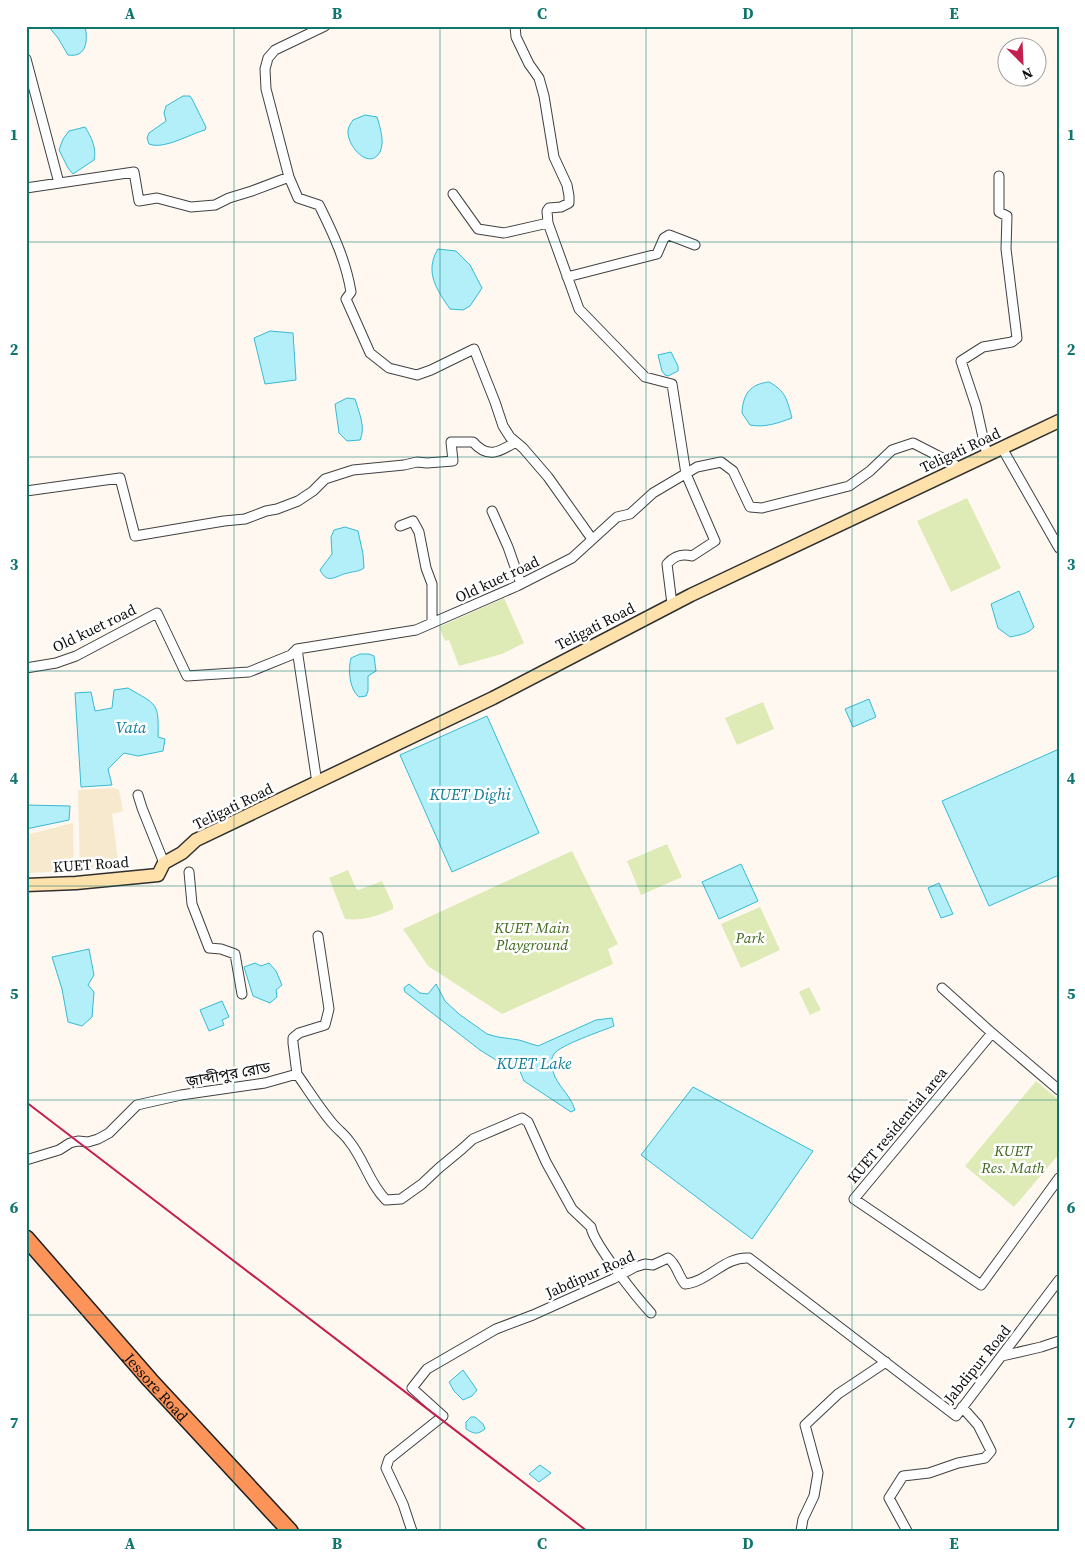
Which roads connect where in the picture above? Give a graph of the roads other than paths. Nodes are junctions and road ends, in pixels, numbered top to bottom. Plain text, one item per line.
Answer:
1 (325, 26) edge
2 (516, 26) edge
3 (26, 59) edge
4 (999, 176) dead end
5 (289, 177) junction
6 (59, 183) junction
7 (26, 188) edge
8 (453, 194) dead end
9 (548, 223) junction
10 (695, 245) dead end
11 (567, 277) junction
12 (1059, 422) edge
13 (516, 442) junction
14 (1002, 448) junction
15 (987, 455) junction
16 (959, 468) junction
17 (686, 474) junction
18 (26, 490) edge
19 (492, 510) dead end
20 (400, 526) dead end
21 (592, 539) junction
22 (1059, 548) edge
23 (521, 584) junction
24 (672, 604) junction
25 (432, 623) junction
26 (297, 648) junction
27 (26, 668) edge
28 (316, 783) junction
29 (138, 795) dead end
30 (164, 863) junction
31 (189, 872) dead end
32 (26, 885) edge
33 (318, 936) dead end
34 (942, 988) dead end
35 (242, 994) dead end
36 (992, 1032) junction
37 (298, 1074) junction
38 (1059, 1090) edge
39 (26, 1160) edge
40 (1059, 1178) edge
41 (26, 1238) edge
42 (621, 1275) junction
43 (1059, 1280) edge
44 (651, 1313) dead end
45 (1059, 1340) edge
46 (1002, 1356) junction
47 (886, 1362) junction
48 (962, 1407) junction
49 (290, 1531) edge
50 (412, 1531) edge
51 (801, 1531) edge
52 (907, 1531) edge

1 - 5 street
2 - 9 street
3 - 6 street
4 - 15 street
5 - 6 street
5 - 13 street
6 - 7 street
8 - 9 street
9 - 11 street
10 - 11 street
11 - 17 street
12 - 14 main road, Teligati Road
13 - 18 street
13 - 21 street
14 - 15 main road, Teligati Road
14 - 22 street
15 - 16 main road, Teligati Road
16 - 17 street, Old kuet road
16 - 24 main road, Teligati Road
17 - 21 street, Old kuet road
17 - 24 street
19 - 23 street
20 - 25 street
21 - 23 street, Old kuet road
23 - 25 street, Old kuet road
24 - 28 main road, Teligati Road
25 - 26 street, Old kuet road
26 - 27 street, Old kuet road
26 - 28 street
28 - 30 main road, Teligati Road
29 - 30 street
30 - 32 main road, KUET Road
31 - 35 street
33 - 37 street
34 - 36 street
36 - 38 street
36 - 40 street, KUET residential area
37 - 39 street, জ়াব্দীপুর রোড
37 - 42 street
41 - 49 highway, Jessore Road
42 - 44 street
42 - 47 street, Jabdipur Road
42 - 50 street, Jabdipur Road
43 - 46 street, Jabdipur Road
45 - 46 street
46 - 48 street, Jabdipur Road
47 - 48 street, Jabdipur Road
47 - 51 street
48 - 52 street

